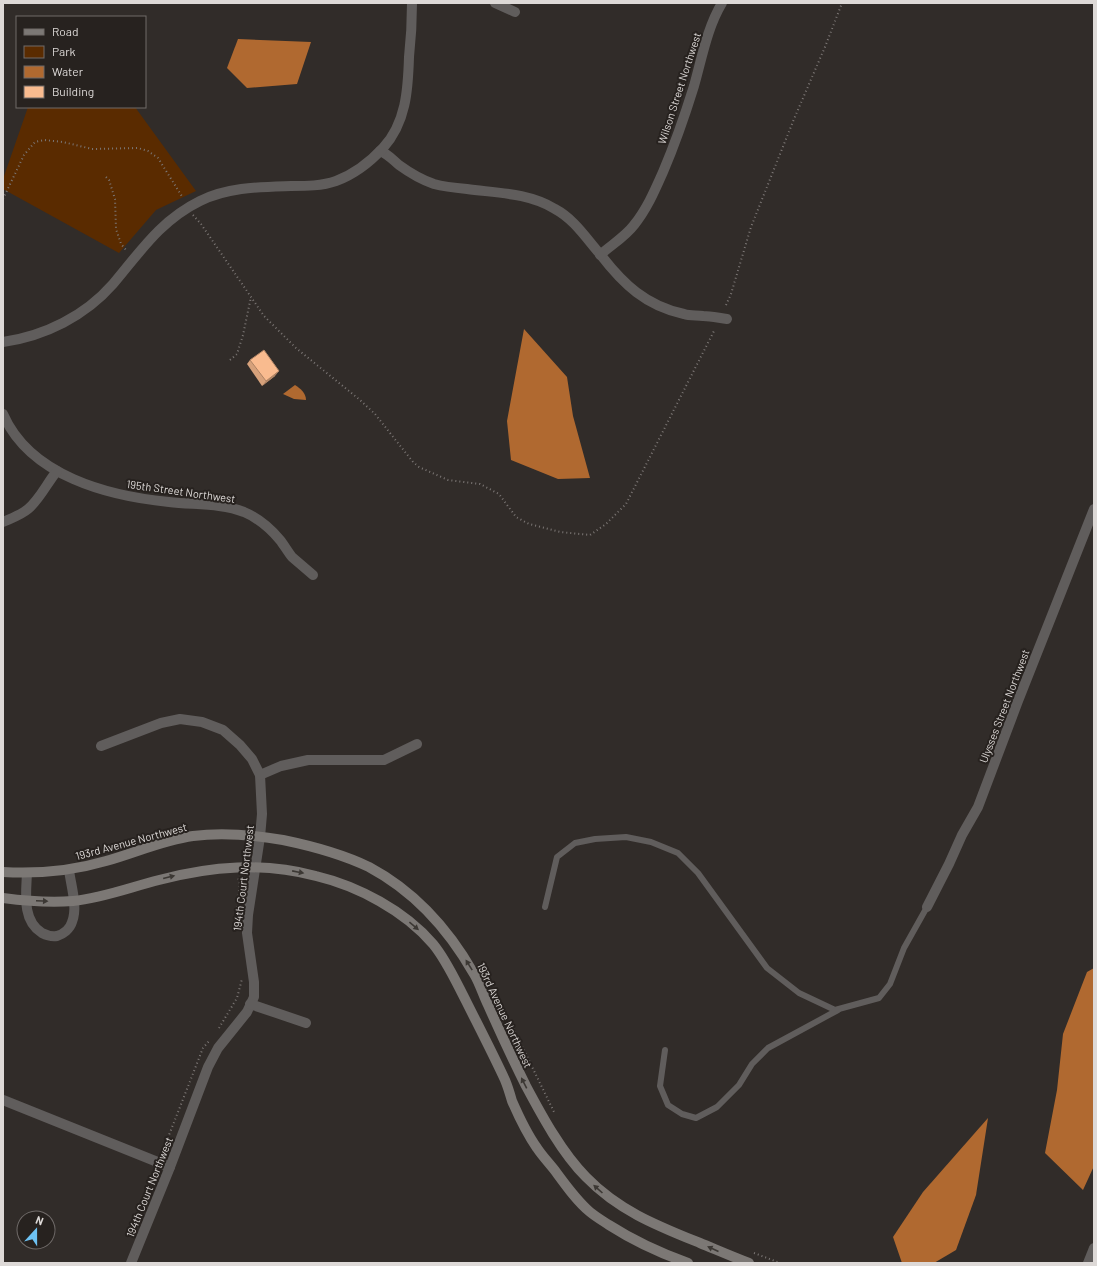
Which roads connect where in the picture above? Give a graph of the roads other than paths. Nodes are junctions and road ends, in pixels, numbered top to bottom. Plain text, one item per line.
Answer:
1 (412, 3) edge
2 (495, 3) edge
3 (722, 3) edge
4 (515, 12) dead end
5 (380, 151) junction
6 (600, 254) junction
7 (727, 319) dead end
8 (3, 342) edge
9 (3, 414) edge
10 (57, 471) junction
11 (1094, 508) edge
12 (3, 522) edge
13 (1090, 531) edge
14 (313, 574) dead end
15 (417, 744) dead end
16 (101, 746) dead end
17 (260, 775) junction
18 (260, 837) junction
19 (256, 867) junction
20 (69, 870) junction
21 (3, 872) edge
22 (27, 873) junction
23 (3, 898) edge
24 (26, 901) junction
25 (73, 901) junction
26 (545, 907) dead end
27 (927, 907) joint
28 (250, 1004) junction
29 (841, 1008) junction
30 (306, 1023) dead end
31 (665, 1050) dead end
32 (3, 1100) edge
33 (170, 1166) junction
34 (1094, 1248) edge
35 (131, 1263) edge
36 (688, 1263) edge
37 (749, 1263) edge
38 (1088, 1263) edge

1 - 5 street
2 - 4 street
3 - 6 street, Wilson Street Northwest
5 - 6 street
5 - 8 street
6 - 7 street
9 - 10 street, 195th Street Northwest
10 - 12 street
10 - 14 street, 195th Street Northwest
11 - 13 street, Ulysses Street Northwest
13 - 27 street, Ulysses Street Northwest
15 - 17 street
16 - 17 street, 194th Court Northwest
17 - 18 street, 194th Court Northwest
18 - 19 street, 194th Court Northwest
18 - 20 street, 193rd Avenue Northwest
37 -> 18 street, 193rd Avenue Northwest
25 -> 19 street
19 - 28 street, 194th Court Northwest
19 -> 36 street
20 - 22 street, 193rd Avenue Northwest
20 - 25 street, 193rd Avenue Northwest
21 - 22 street, 193rd Avenue Northwest
22 - 24 street, 193rd Avenue Northwest
23 - 24 street
24 -> 25 street
24 - 25 street, 193rd Avenue Northwest
26 - 29 lane
27 - 29 lane
28 - 30 street
28 - 33 street, 194th Court Northwest
29 - 31 lane
32 - 33 street
33 - 35 street, 194th Court Northwest
34 - 38 street

